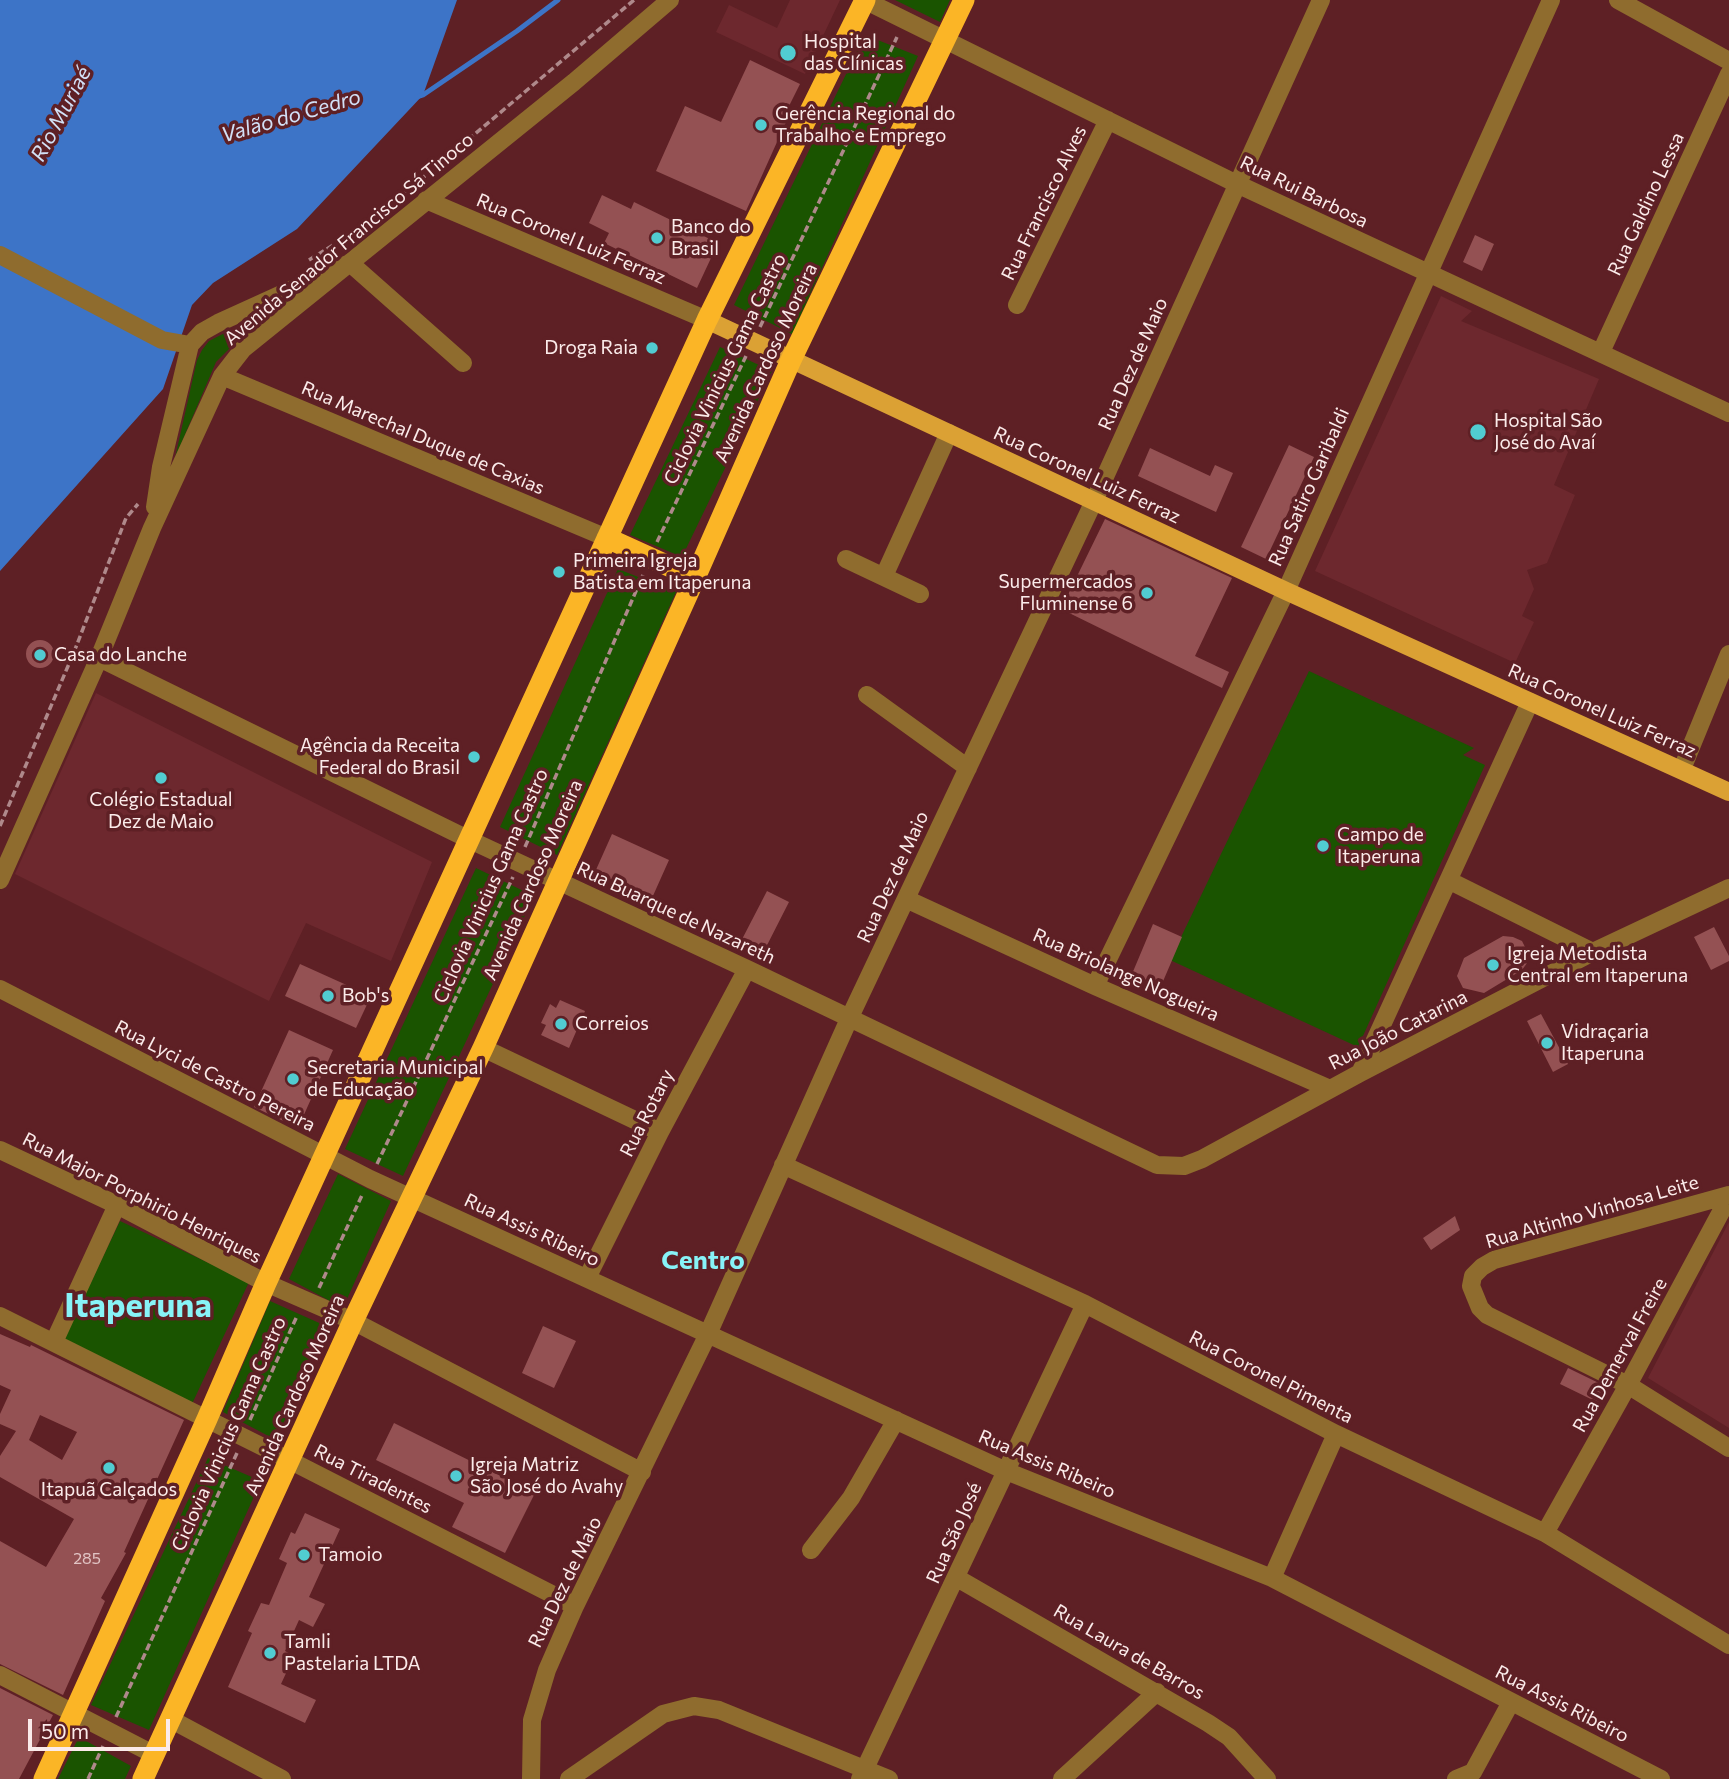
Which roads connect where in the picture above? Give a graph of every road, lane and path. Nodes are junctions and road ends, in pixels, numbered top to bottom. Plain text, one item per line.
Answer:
1 (670, 0) edge
2 (864, 0) edge
3 (964, 0) edge
4 (1321, 0) edge
5 (1550, 0) edge
6 (1618, 0) edge
7 (905, 20) junction
8 (945, 40) junction
9 (1729, 61) edge
10 (1729, 74) edge
11 (1108, 120) junction
12 (1237, 184) junction
13 (426, 200) junction
14 (0, 255) edge
15 (350, 263) junction
16 (1426, 274) junction
17 (1017, 305) dead end
18 (707, 320) junction
19 (752, 341) junction
20 (190, 345) junction
21 (1601, 352) junction
22 (791, 360) junction
23 (463, 363) dead end
24 (222, 376) junction
25 (1729, 413) edge
26 (949, 433) junction
27 (1094, 501) junction
28 (152, 528) junction
29 (607, 538) junction
30 (651, 558) junction
31 (846, 559) dead end
32 (884, 576) junction
33 (695, 578) junction
34 (1286, 591) junction
35 (920, 594) dead end
36 (1729, 654) edge
37 (99, 657) junction
38 (867, 695) dead end
39 (1530, 702) junction
40 (968, 768) junction
41 (1682, 769) junction
42 (1729, 792) edge
43 (470, 840) junction
44 (518, 863) junction
45 (0, 880) edge
46 (558, 880) junction
47 (1450, 881) junction
48 (1729, 888) edge
49 (906, 898) junction
50 (1593, 952) junction
51 (747, 969) junction
52 (1095, 986) junction
53 (0, 989) edge
54 (849, 1019) junction
55 (483, 1048) junction
56 (1360, 1073) junction
57 (1330, 1089) junction
58 (660, 1132) junction
59 (0, 1150) edge
60 (324, 1156) junction
61 (1202, 1159) joint
62 (783, 1165) junction
63 (370, 1179) junction
64 (1729, 1196) edge
65 (411, 1198) junction
66 (117, 1205) junction
67 (587, 1278) junction
68 (266, 1283) junction
69 (307, 1302) junction
70 (1085, 1304) junction
71 (0, 1316) edge
72 (353, 1321) junction
73 (708, 1334) junction
74 (54, 1342) junction
75 (1628, 1385) junction
76 (207, 1419) junction
77 (896, 1420) junction
78 (1336, 1434) junction
79 (244, 1438) junction
80 (1729, 1448) edge
81 (291, 1461) junction
82 (1006, 1471) junction
83 (642, 1472) junction
84 (1545, 1533) junction
85 (811, 1550) dead end
86 (957, 1578) junction
87 (1272, 1578) junction
88 (575, 1606) junction
89 (1727, 1641) edge
90 (0, 1675) edge
91 (1157, 1692) junction
92 (1511, 1702) junction
93 (76, 1713) junction
94 (172, 1720) junction
95 (110, 1730) junction
96 (155, 1755) junction
97 (863, 1774) edge
98 (44, 1779) edge
99 (88, 1779) edge
100 (143, 1779) edge
101 (282, 1779) edge
102 (531, 1779) edge
103 (569, 1779) edge
104 (889, 1779) edge
105 (1062, 1779) edge
106 (1267, 1779) edge
107 (1456, 1779) edge
108 (1661, 1779) edge

1 - 13 street, Avenida Senador Francisco Sá Tinoco
2 - 7 street, Rua Rui Barbosa
2 - 18 highway
3 - 8 highway, Avenida Cardoso Moreira
4 - 12 street, Rua Dez de Maio
5 - 16 street, Rua Satiro Garibaldi
6 - 9 street
7 - 8 street, Rua Rui Barbosa
7 - 19 path, Ciclovia Vinicius Gama Castro
8 - 11 street, Rua Rui Barbosa
8 - 22 highway, Avenida Cardoso Moreira
10 - 21 street, Rua Galdino Lessa
11 - 12 street, Rua Rui Barbosa
11 - 17 street, Rua Francisco Alves
12 - 16 street, Rua Rui Barbosa
12 - 27 street, Rua Dez de Maio
13 - 15 street, Avenida Senador Francisco Sá Tinoco
13 - 18 street, Rua Coronel Luiz Ferraz
14 - 20 street
15 - 20 street
15 - 23 street
15 - 24 street, Avenida Senador Francisco Sá Tinoco
16 - 21 street, Rua Rui Barbosa
16 - 34 street, Rua Satiro Garibaldi
18 - 19 main road, Rua Coronel Luiz Ferraz
18 - 29 highway
19 - 22 main road, Rua Coronel Luiz Ferraz
19 - 30 path, Ciclovia Vinicius Gama Castro
20 - 28 street
21 - 25 street, Rua Rui Barbosa
22 - 26 main road, Rua Coronel Luiz Ferraz
22 - 33 highway, Avenida Cardoso Moreira
24 - 28 street, Avenida Senador Francisco Sá Tinoco
24 - 29 street, Rua Marechal Duque de Caxias
26 - 27 main road, Rua Coronel Luiz Ferraz
26 - 32 street
27 - 34 main road, Rua Coronel Luiz Ferraz
27 - 40 street, Rua Dez de Maio
28 - 37 street, Avenida Senador Francisco Sá Tinoco
29 - 30 highway
29 - 43 highway
30 - 33 highway
30 - 44 path, Ciclovia Vinicius Gama Castro
31 - 32 street
32 - 35 street
33 - 46 highway, Avenida Cardoso Moreira
34 - 39 main road, Rua Coronel Luiz Ferraz
34 - 52 street, Rua Satiro Garibaldi
36 - 41 street
37 - 43 street, Rua Buarque de Nazareth
37 - 45 street, Avenida Senador Francisco Sá Tinoco
38 - 40 street
39 - 41 main road, Rua Coronel Luiz Ferraz
39 - 47 street
40 - 49 street, Rua Dez de Maio
41 - 42 main road, Rua Coronel Luiz Ferraz
43 - 44 street, Rua Buarque de Nazareth
43 - 60 highway
44 - 46 street, Rua Buarque de Nazareth
44 - 63 path, Ciclovia Vinicius Gama Castro
46 - 51 street, Rua Buarque de Nazareth
46 - 55 highway, Avenida Cardoso Moreira
47 - 50 street
47 - 56 street
48 - 50 street, Rua João Catarina
49 - 52 street, Rua Briolange Nogueira
49 - 54 street, Rua Dez de Maio
50 - 56 street, Rua João Catarina
51 - 54 street, Rua Buarque de Nazareth
51 - 58 street, Rua Rotary
52 - 57 street, Rua Briolange Nogueira
53 - 60 street, Rua Lyci de Castro Pereira
54 - 61 street, Rua Buarque de Nazareth
54 - 62 street, Rua Dez de Maio
55 - 58 street
55 - 65 highway, Avenida Cardoso Moreira
56 - 57 street, Rua João Catarina
57 - 61 street, Rua João Catarina
58 - 67 street, Rua Rotary
59 - 66 street, Rua Major Porphirio Henriques
60 - 63 street, Rua Lyci de Castro Pereira
60 - 68 highway
62 - 70 street, Rua Coronel Pimenta
62 - 73 street, Rua Dez de Maio
63 - 65 street, Rua Lyci de Castro Pereira
63 - 69 path, Ciclovia Vinicius Gama Castro
64 - 75 street, Rua Demerval Freire
64 - 75 street, Rua Altinho Vinhosa Leite
65 - 67 street, Rua Assis Ribeiro
65 - 72 highway, Avenida Cardoso Moreira
66 - 68 street, Rua Major Porphirio Henriques
66 - 74 street
67 - 73 street, Rua Assis Ribeiro
68 - 69 street, Rua Major Porphirio Henriques
68 - 76 highway
69 - 72 street, Rua Major Porphirio Henriques
69 - 79 path, Ciclovia Vinicius Gama Castro
70 - 78 street, Rua Coronel Pimenta
70 - 82 street, Rua São José
71 - 74 street, Rua Tiradentes
72 - 81 highway, Avenida Cardoso Moreira
72 - 83 street, Rua Major Porphirio Henriques
73 - 77 street, Rua Assis Ribeiro
73 - 83 street, Rua Dez de Maio
74 - 76 street, Rua Tiradentes
75 - 80 street
75 - 84 street, Rua Demerval Freire
76 - 79 street, Rua Tiradentes
76 - 93 highway
77 - 82 street, Rua Assis Ribeiro
77 - 85 street
78 - 84 street, Rua Coronel Pimenta
78 - 87 street
79 - 81 street, Rua Tiradentes
79 - 95 path, Ciclovia Vinicius Gama Castro
81 - 88 street, Rua Tiradentes
81 - 94 highway, Avenida Cardoso Moreira
82 - 86 street, Rua São José
82 - 87 street, Rua Assis Ribeiro
83 - 88 street, Rua Dez de Maio
84 - 89 street, Rua Coronel Pimenta
86 - 91 street, Rua Laura de Barros
86 - 97 street, Rua São José
87 - 92 street, Rua Assis Ribeiro
88 - 102 street, Rua Dez de Maio
90 - 93 street
91 - 105 street
91 - 106 street, Rua Laura de Barros
92 - 107 street
92 - 108 street, Rua Assis Ribeiro
93 - 95 street
93 - 98 highway
94 - 96 highway, Avenida Cardoso Moreira
94 - 101 street
95 - 96 street
95 - 99 path, Ciclovia Vinicius Gama Castro
96 - 100 highway, Avenida Cardoso Moreira
97 - 103 street
97 - 104 street

